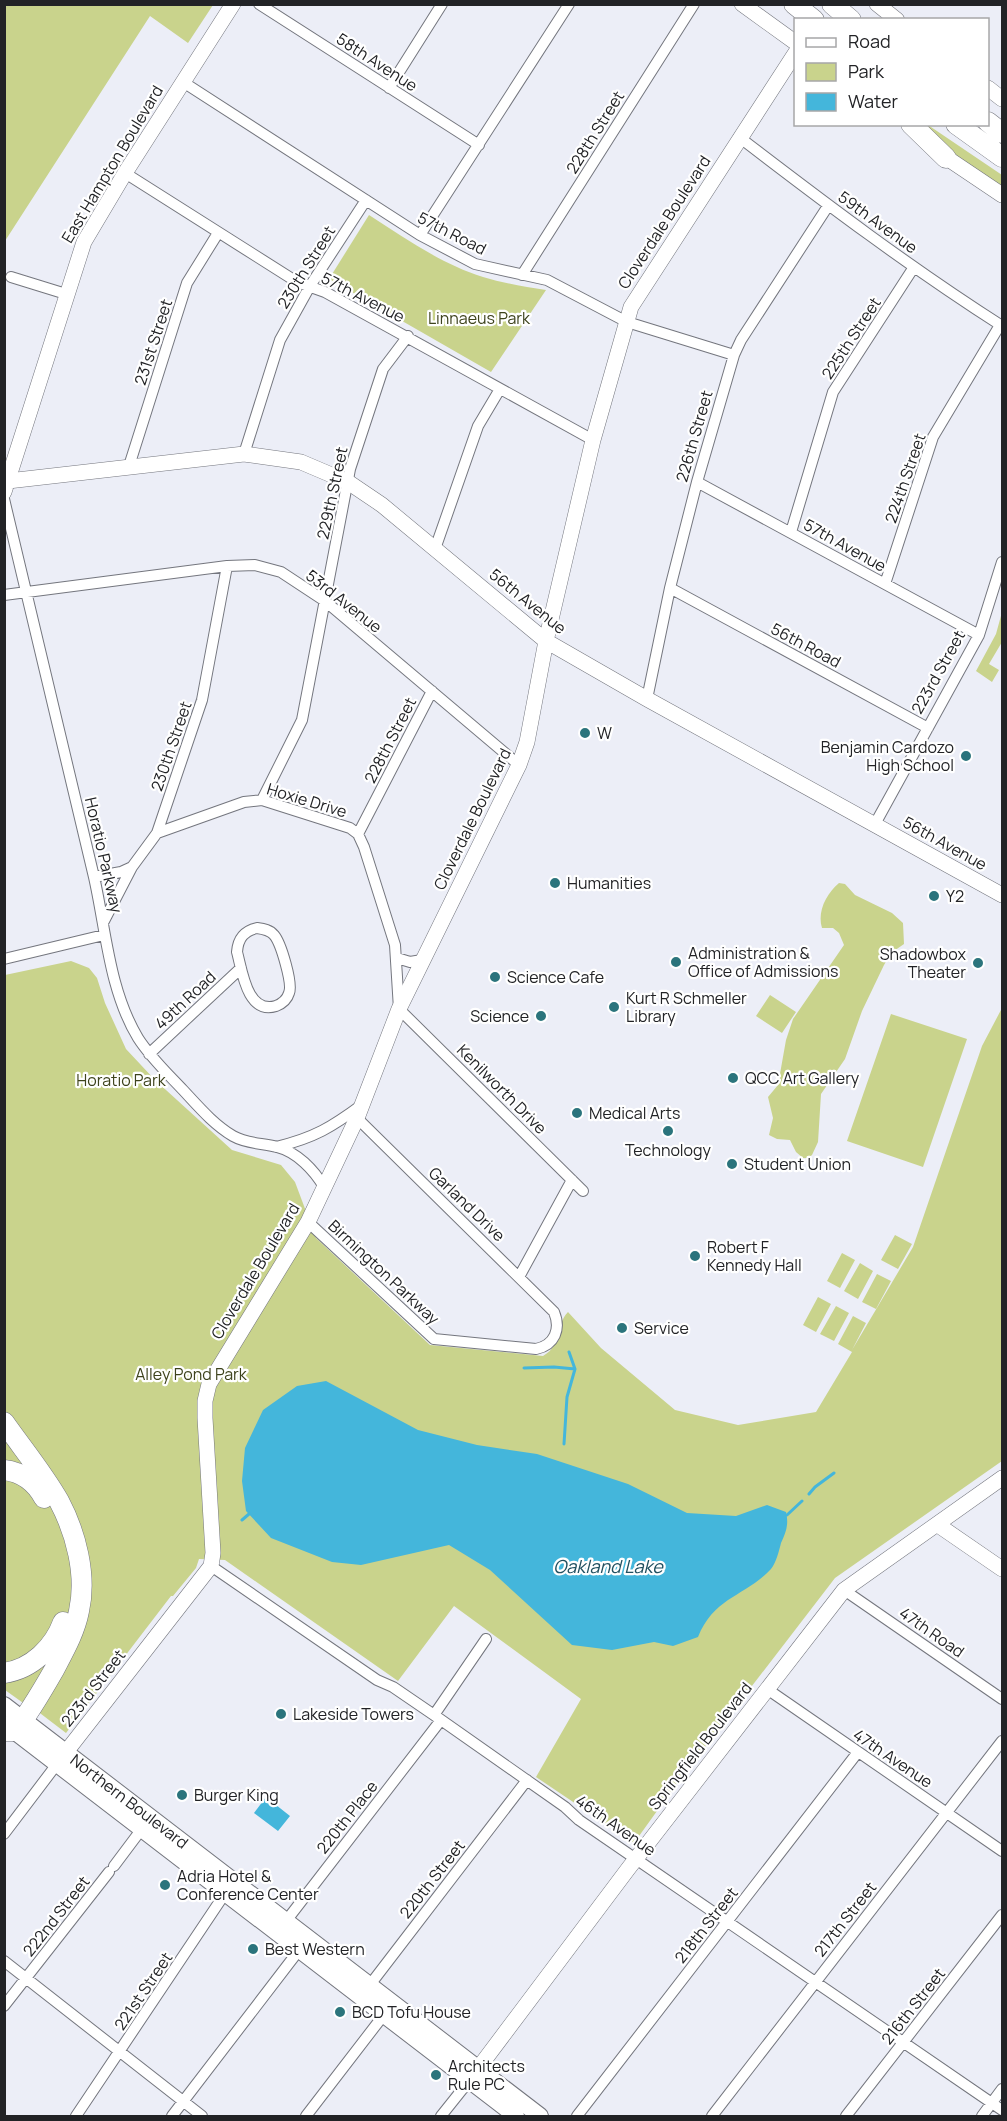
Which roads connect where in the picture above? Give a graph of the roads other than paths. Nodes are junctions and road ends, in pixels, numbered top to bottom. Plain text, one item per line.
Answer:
1 (233, 4) edge
2 (259, 4) edge
3 (442, 4) edge
4 (569, 4) edge
5 (694, 4) edge
6 (742, 4) edge
7 (783, 4) edge
8 (794, 4) edge
9 (832, 4) edge
10 (877, 4) edge
11 (798, 18) edge
12 (812, 18) edge
13 (849, 18) edge
14 (894, 18) edge
15 (794, 42) edge
16 (794, 54) edge
17 (183, 82) junction
18 (388, 88) junction
19 (989, 89) edge
20 (1002, 99) edge
21 (989, 123) edge
22 (905, 126) edge
23 (913, 126) edge
24 (959, 126) edge
25 (1002, 133) edge
26 (740, 137) junction
27 (479, 145) junction
28 (1002, 157) edge
29 (946, 158) junction
30 (125, 173) junction
31 (1002, 195) edge
32 (366, 200) junction
33 (828, 206) junction
34 (218, 232) junction
35 (420, 235) junction
36 (914, 267) junction
37 (522, 275) junction
38 (11, 276) dead end
39 (310, 286) junction
40 (66, 294) junction
41 (627, 322) junction
42 (1001, 325) edge
43 (408, 336) junction
44 (734, 355) junction
45 (500, 389) junction
46 (593, 440) junction
47 (244, 454) junction
48 (129, 466) junction
49 (697, 482) junction
50 (348, 483) junction
51 (6, 486) edge
52 (4, 500) edge
53 (791, 532) junction
54 (435, 549) junction
55 (1002, 562) edge
56 (227, 566) junction
57 (885, 584) junction
58 (670, 588) junction
59 (27, 591) junction
60 (4, 594) edge
61 (325, 601) junction
62 (979, 635) junction
63 (546, 641) junction
64 (432, 691) junction
65 (647, 699) junction
66 (928, 728) junction
67 (519, 765) junction
68 (262, 800) junction
69 (875, 824) junction
70 (157, 833) junction
71 (358, 834) junction
72 (132, 867) junction
73 (94, 877) junction
74 (1002, 895) edge
75 (104, 921) junction
76 (104, 935) junction
77 (397, 958) junction
78 (4, 959) edge
79 (422, 960) junction
80 (241, 968) junction
81 (399, 1009) junction
82 (149, 1054) junction
83 (360, 1111) junction
84 (276, 1147) junction
85 (572, 1180) junction
86 (324, 1187) junction
87 (583, 1191) dead end
88 (308, 1222) junction
89 (519, 1277) junction
90 (554, 1312) joint
91 (4, 1422) edge
92 (4, 1470) edge
93 (1002, 1478) edge
94 (938, 1524) junction
95 (211, 1566) junction
96 (1002, 1569) edge
97 (844, 1590) junction
98 (486, 1639) dead end
99 (4, 1673) edge
100 (767, 1689) junction
101 (1002, 1699) edge
102 (4, 1705) edge
103 (438, 1717) junction
104 (12, 1726) edge
105 (1002, 1741) edge
106 (858, 1752) junction
107 (62, 1758) junction
108 (527, 1780) junction
109 (947, 1812) junction
110 (146, 1823) junction
111 (4, 1834) edge
112 (1002, 1851) edge
113 (636, 1858) junction
114 (230, 1887) junction
115 (1002, 1915) edge
116 (728, 1921) junction
117 (282, 1927) junction
118 (304, 1944) junction
119 (4, 1961) edge
120 (27, 1979) junction
121 (816, 1981) junction
122 (365, 1991) junction
123 (4, 2006) edge
124 (388, 2009) junction
125 (904, 2042) junction
126 (120, 2052) junction
127 (473, 2075) junction
128 (1002, 2089) edge
129 (183, 2102) junction
130 (992, 2103) junction
131 (1002, 2110) edge
132 (76, 2116) edge
133 (172, 2116) edge
134 (202, 2116) edge
135 (306, 2116) edge
136 (441, 2116) edge
137 (516, 2116) edge
138 (540, 2116) edge
139 (577, 2116) edge
140 (712, 2116) edge
141 (846, 2116) edge
142 (982, 2116) edge

1 - 17 street, East Hampton Boulevard
2 - 18 street, 58th Avenue
3 - 18 street
4 - 27 street
5 - 37 street, 228th Street
6 - 15 street
7 - 11 highway
8 - 12 highway
9 - 13 highway
10 - 14 street
16 - 26 street, Cloverdale Boulevard
17 - 30 street, East Hampton Boulevard
17 - 32 street, 57th Road
18 - 27 street, 58th Avenue
19 - 20 street
21 - 25 highway
22 - 29 street
23 - 29 highway
24 - 28 highway
26 - 33 street, 59th Avenue
26 - 41 street, Cloverdale Boulevard
27 - 35 street
29 - 31 street
30 - 34 street, 57th Avenue
30 - 40 street, East Hampton Boulevard
32 - 35 street, 57th Road
32 - 39 street, 230th Street
33 - 36 street, 59th Avenue
33 - 44 street, 226th Street
34 - 39 street, 57th Avenue
34 - 48 street, 231st Street
35 - 37 street, 57th Road
36 - 42 street, 59th Avenue
36 - 53 street, 225th Street
37 - 41 street, 57th Road
38 - 40 street
39 - 43 street, 57th Avenue
39 - 47 street, 230th Street
40 - 51 street, East Hampton Boulevard
41 - 44 street, 57th Road
41 - 46 street, Cloverdale Boulevard
42 - 57 street, 224th Street
43 - 45 street, 57th Avenue
43 - 50 street, 229th Street
44 - 49 street, 226th Street
45 - 46 street, 57th Avenue
45 - 54 street
46 - 63 street, Cloverdale Boulevard
47 - 48 street, 56th Avenue
47 - 50 street, 56th Avenue
48 - 51 street, 56th Avenue
49 - 53 street, 57th Avenue
49 - 58 street, 226th Street
50 - 54 street, 56th Avenue
50 - 61 street, 229th Street
52 - 59 street, Horatio Parkway
53 - 57 street, 57th Avenue
54 - 63 street, 56th Avenue
55 - 62 street, 223rd Street
56 - 59 street, 53rd Avenue
56 - 61 street, 53rd Avenue
56 - 70 street, 230th Street
57 - 62 street, 57th Avenue
58 - 65 street, 226th Street
58 - 66 street, 56th Road
59 - 60 street, 53rd Avenue
59 - 73 street, Horatio Parkway
61 - 64 street, 53rd Avenue
61 - 68 street, 229th Street
62 - 66 street, 223rd Street
63 - 65 street, 56th Avenue
63 - 67 street, Cloverdale Boulevard
64 - 67 street, 53rd Avenue
64 - 71 street, 228th Street
65 - 69 street, 56th Avenue
66 - 69 street, 223rd Street
67 - 79 street, Cloverdale Boulevard
68 - 70 street, Hoxie Drive
68 - 71 street, Hoxie Drive
69 - 74 street, 56th Avenue
70 - 72 street, 230th Street
71 - 77 street, Hoxie Drive
72 - 73 street
72 - 75 street, 230th Street
73 - 75 street, Horatio Parkway
75 - 76 street, Horatio Parkway
76 - 78 street
76 - 82 street, Horatio Parkway
77 - 79 street
77 - 81 street, Hoxie Drive
79 - 81 street, Cloverdale Boulevard
80 - 80 street, 49th Road
80 - 82 street, 49th Road
81 - 83 street, Cloverdale Boulevard
81 - 85 street, Kenilworth Drive
82 - 84 street, Horatio Parkway
83 - 84 street, Horatio Parkway
83 - 86 street, Cloverdale Boulevard
83 - 89 street, Garland Drive
84 - 86 street, Horatio Parkway
85 - 87 street, Kenilworth Drive
85 - 89 street
86 - 88 street, Cloverdale Boulevard
88 - 90 street, Birmington Parkway
88 - 95 street, Cloverdale Boulevard
89 - 90 street, Garland Drive
91 - 104 highway
92 - 99 highway
93 - 94 street, Springfield Boulevard
94 - 96 street
94 - 97 street, Springfield Boulevard
95 - 103 street, 46th Avenue
95 - 107 street, 223rd Street
97 - 100 street, Springfield Boulevard
97 - 101 street, 47th Road
98 - 103 street, 220th Place
100 - 106 street, 47th Avenue
100 - 113 street, Springfield Boulevard
102 - 104 main road, Northern Boulevard
103 - 108 street, 46th Avenue
103 - 117 street, 220th Place
104 - 107 main road, Northern Boulevard
105 - 109 street, 217th Street
106 - 109 street, 47th Avenue
106 - 116 street, 218th Street
107 - 110 main road, Northern Boulevard
107 - 111 street, 223rd Street
108 - 113 street, 46th Avenue
108 - 122 street, 220th Street
109 - 112 street, 47th Avenue
109 - 121 street, 217th Street
110 - 114 main road, Northern Boulevard
110 - 120 street, 222nd Street
113 - 116 street, 46th Avenue
113 - 127 street, Springfield Boulevard
114 - 117 main road, Northern Boulevard
114 - 126 street, 221st Street
115 - 125 street, 216th Street
116 - 121 street, 46th Avenue
116 - 139 street, 218th Street
117 - 118 main road, Northern Boulevard
118 - 122 main road, Northern Boulevard
118 - 129 street
119 - 120 street
120 - 123 street, 222nd Street
120 - 126 street
121 - 125 street, 46th Avenue
121 - 140 street, 217th Street
122 - 124 main road, Northern Boulevard
124 - 127 main road, Northern Boulevard
124 - 135 street
125 - 130 street, 46th Avenue
125 - 141 street, 216th Street
126 - 129 street
126 - 132 street, 221st Street
127 - 136 street
127 - 137 main road, Northern Boulevard
127 - 138 main road, Northern Boulevard
128 - 130 street
129 - 133 street
129 - 134 street
130 - 131 street, 46th Avenue
130 - 142 street

